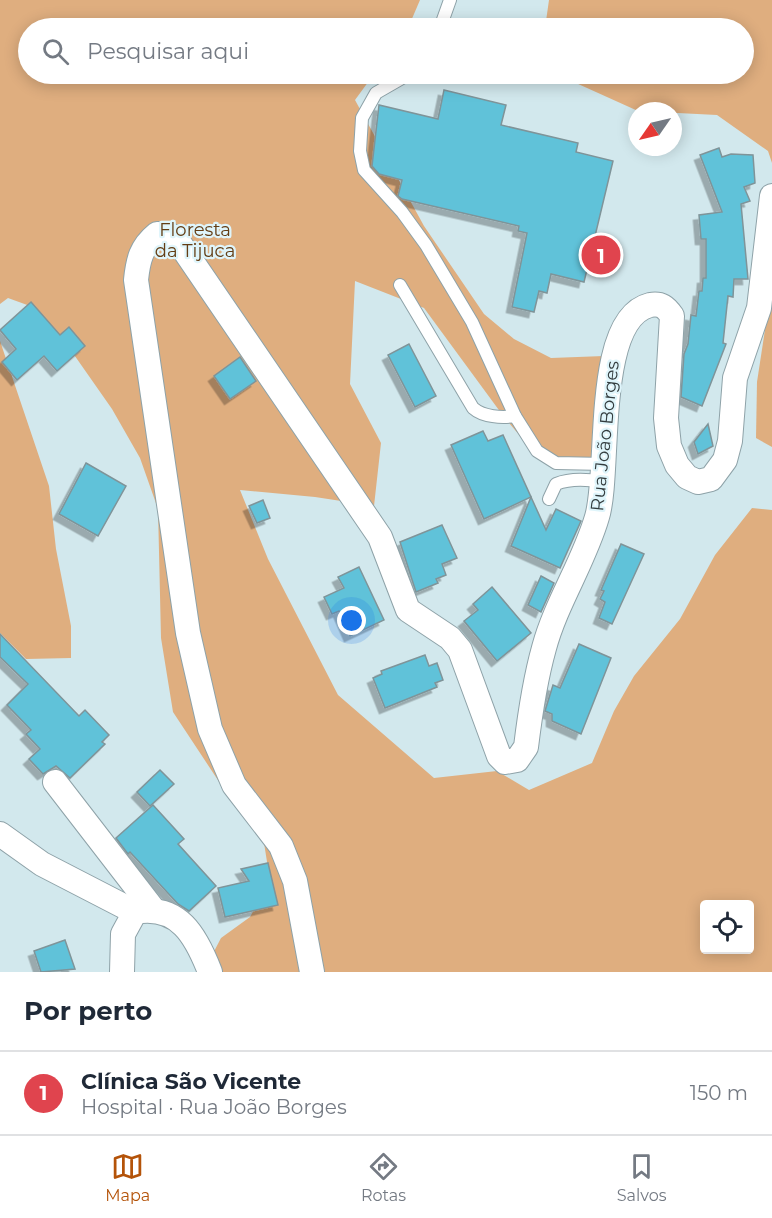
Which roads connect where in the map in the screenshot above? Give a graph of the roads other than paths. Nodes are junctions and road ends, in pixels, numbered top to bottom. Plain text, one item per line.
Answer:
1 (450, 0) edge
2 (444, 18) edge
3 (392, 84) edge
4 (772, 196) edge
5 (400, 285) dead end
6 (515, 416) junction
7 (603, 473) junction
8 (549, 499) dead end
9 (55, 782) dead end
10 (0, 834) edge
11 (144, 910) junction
12 (122, 972) edge
13 (210, 972) edge
14 (312, 972) edge

1 - 2 lane
3 - 6 lane
4 - 7 street, Rua João Borges
5 - 6 lane
6 - 7 lane
7 - 8 lane
7 - 14 street, Rua João Borges
9 - 11 street
10 - 11 street
11 - 12 street
11 - 13 street

